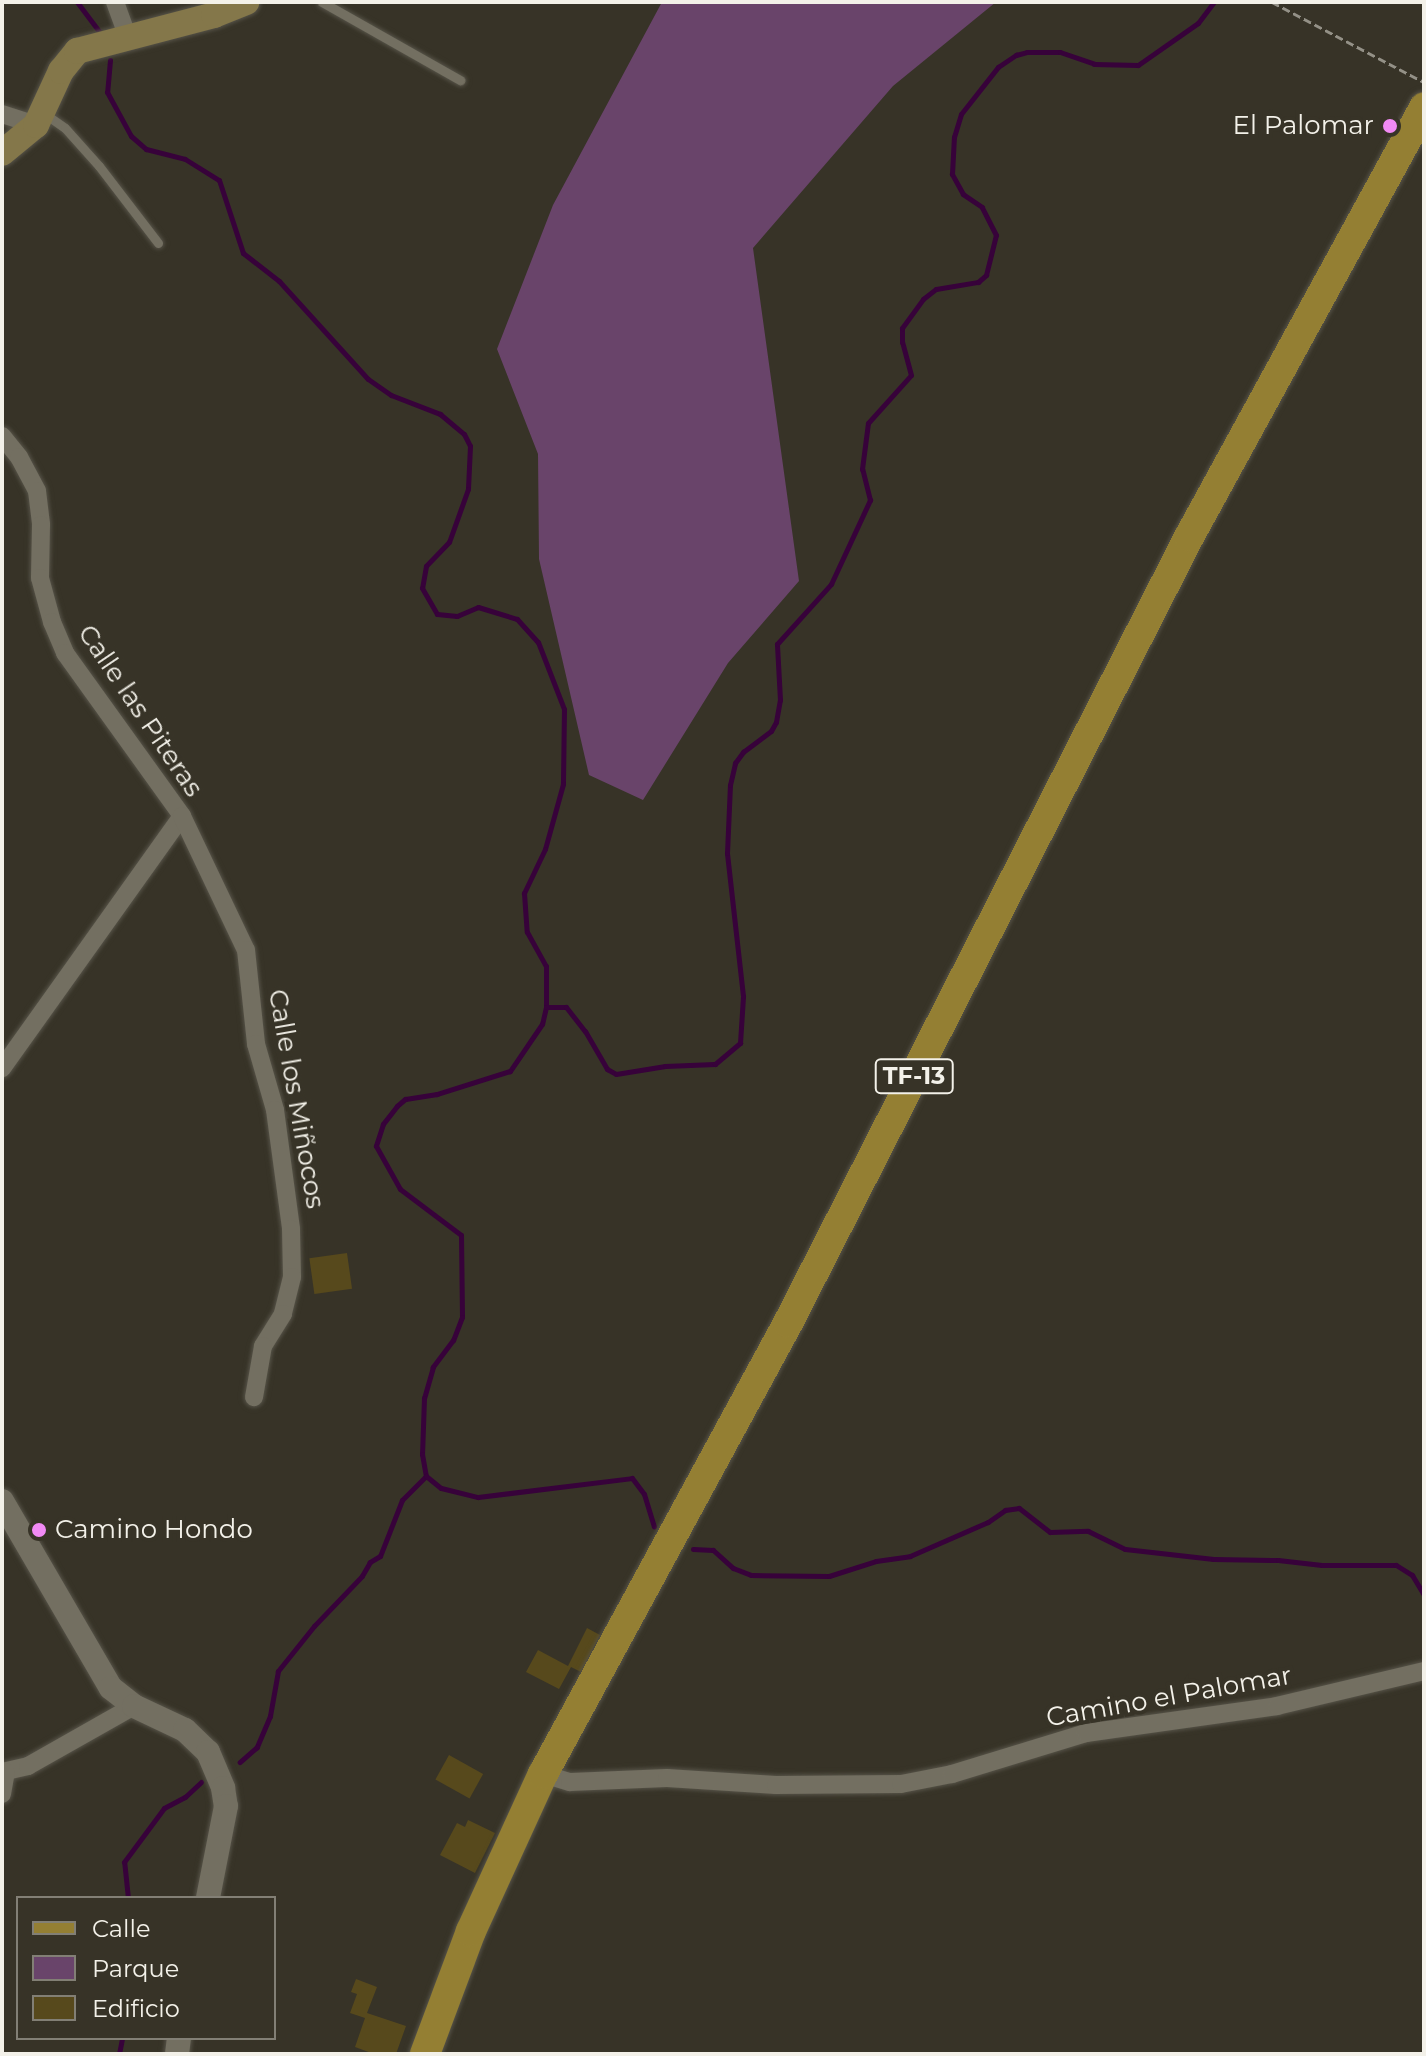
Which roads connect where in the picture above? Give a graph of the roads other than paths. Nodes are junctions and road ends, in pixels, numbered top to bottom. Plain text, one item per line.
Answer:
1 (115, 2) edge
2 (246, 2) edge
3 (322, 2) edge
4 (128, 37) junction
5 (460, 80) dead end
6 (1424, 107) edge
7 (2, 114) edge
8 (39, 119) junction
9 (7, 149) edge
10 (158, 243) dead end
11 (2, 436) edge
12 (182, 816) junction
13 (2, 1068) edge
14 (254, 1397) dead end
15 (2, 1501) edge
16 (1424, 1671) edge
17 (134, 1706) junction
18 (4, 1772) edge
19 (543, 1774) junction
20 (2, 1794) edge
21 (208, 1896) edge
22 (425, 2054) edge

1 - 4 street
2 - 4 main road
3 - 5 lane
4 - 8 main road
6 - 19 main road, TF-13
7 - 8 street
8 - 9 main road
8 - 10 lane
11 - 12 street, Calle las Piteras
12 - 13 street, Calle las Piteras
12 - 14 street, Calle los Miñocos
15 - 17 street
16 - 19 street, Camino el Palomar
17 - 18 street
17 - 21 street
18 - 20 street
19 - 22 main road, TF-13

